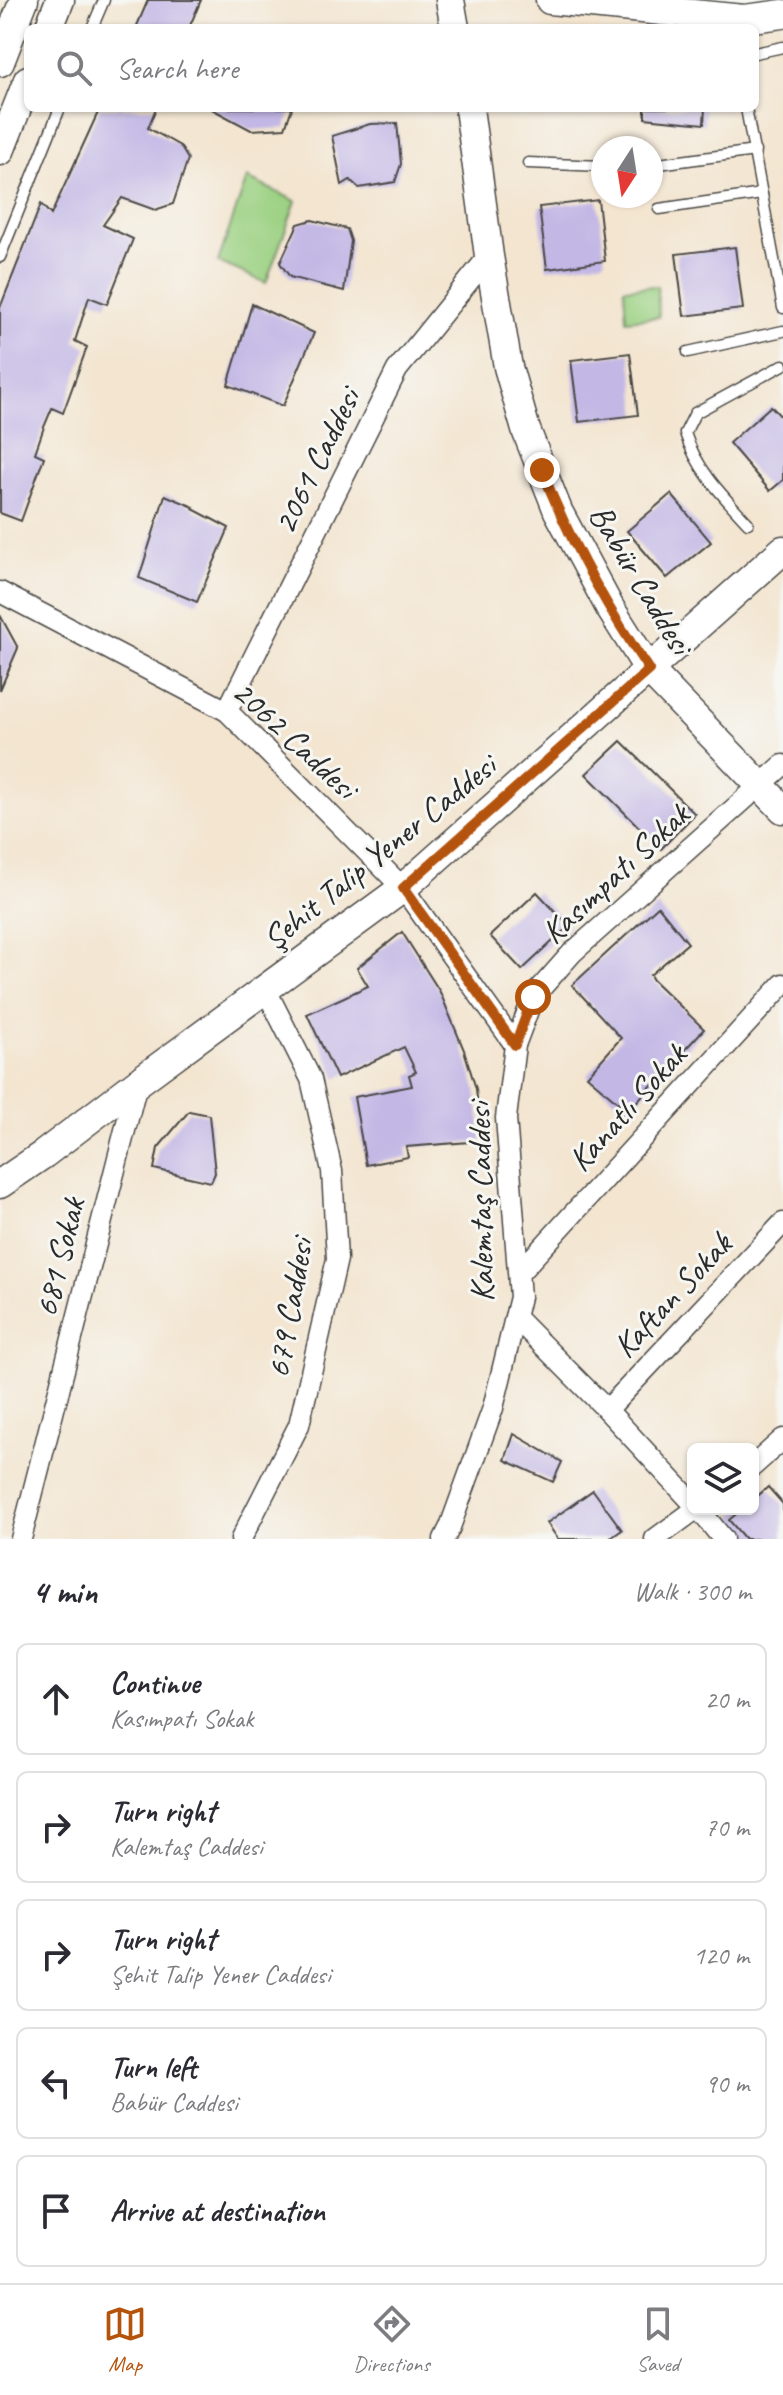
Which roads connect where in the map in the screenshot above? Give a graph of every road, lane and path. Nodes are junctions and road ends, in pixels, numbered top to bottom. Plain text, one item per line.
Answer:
1 (24, 0) edge
2 (60, 0) edge
3 (104, 0) edge
4 (450, 0) edge
5 (550, 0) edge
6 (713, 8) edge
7 (783, 14) edge
8 (51, 24) edge
9 (94, 24) edge
10 (454, 24) edge
11 (783, 47) edge
12 (759, 52) edge
13 (0, 62) edge
14 (24, 90) edge
15 (58, 112) edge
16 (470, 112) edge
17 (747, 112) edge
18 (0, 151) edge
19 (755, 151) junction
20 (528, 163) dead end
21 (663, 163) edge
22 (591, 166) edge
23 (762, 194) junction
24 (659, 209) dead end
25 (489, 256) junction
26 (0, 257) edge
27 (783, 308) edge
28 (783, 331) edge
29 (688, 352) dead end
30 (783, 365) edge
31 (748, 523) dead end
32 (783, 550) edge
33 (0, 592) edge
34 (649, 670) junction
35 (227, 711) junction
36 (783, 765) edge
37 (757, 785) junction
38 (783, 809) edge
39 (403, 888) junction
40 (783, 984) edge
41 (266, 990) junction
42 (515, 1045) junction
43 (137, 1083) junction
44 (0, 1184) edge
45 (783, 1223) edge
46 (519, 1273) junction
47 (515, 1317) junction
48 (607, 1410) junction
49 (783, 1439) edge
50 (759, 1461) edge
51 (687, 1497) edge
52 (689, 1515) edge
53 (702, 1515) edge
54 (21, 1539) edge
55 (241, 1539) edge
56 (444, 1539) edge
57 (655, 1539) edge
58 (723, 1539) edge

1 - 13 street
2 - 8 street
3 - 9 lane
4 - 10 street
5 - 6 street
6 - 7 street
11 - 12 lane
14 - 18 street
15 - 26 lane
16 - 25 street, Babür Caddesi
17 - 19 lane
19 - 21 lane
19 - 23 lane
20 - 22 lane
23 - 24 lane
23 - 27 lane
25 - 34 street, Babür Caddesi
25 - 35 street, 2061 Caddesi
28 - 29 lane
30 - 31 lane
32 - 34 street, Şehit Talip Yener Caddesi
33 - 35 street, 2062 Caddesi
34 - 37 street, Babür Caddesi
34 - 39 street, Şehit Talip Yener Caddesi
35 - 39 street, 2062 Caddesi
36 - 37 street, Kasımpatı Sokak
37 - 38 street, Babür Caddesi
37 - 42 street, Kasımpatı Sokak
39 - 41 street, Şehit Talip Yener Caddesi
39 - 42 street
40 - 46 street, Kanatlı Sokak
41 - 43 street, Şehit Talip Yener Caddesi
41 - 55 street, 679 Caddesi
42 - 46 street, Kalemtaş Caddesi
43 - 44 street, Şehit Talip Yener Caddesi
43 - 54 street, 681 Sokak
45 - 48 street, Kaftan Sokak
46 - 47 street, Kalemtaş Caddesi
47 - 48 street
47 - 56 street, Kalemtaş Caddesi
48 - 51 street
49 - 50 street
52 - 57 street
53 - 58 street

